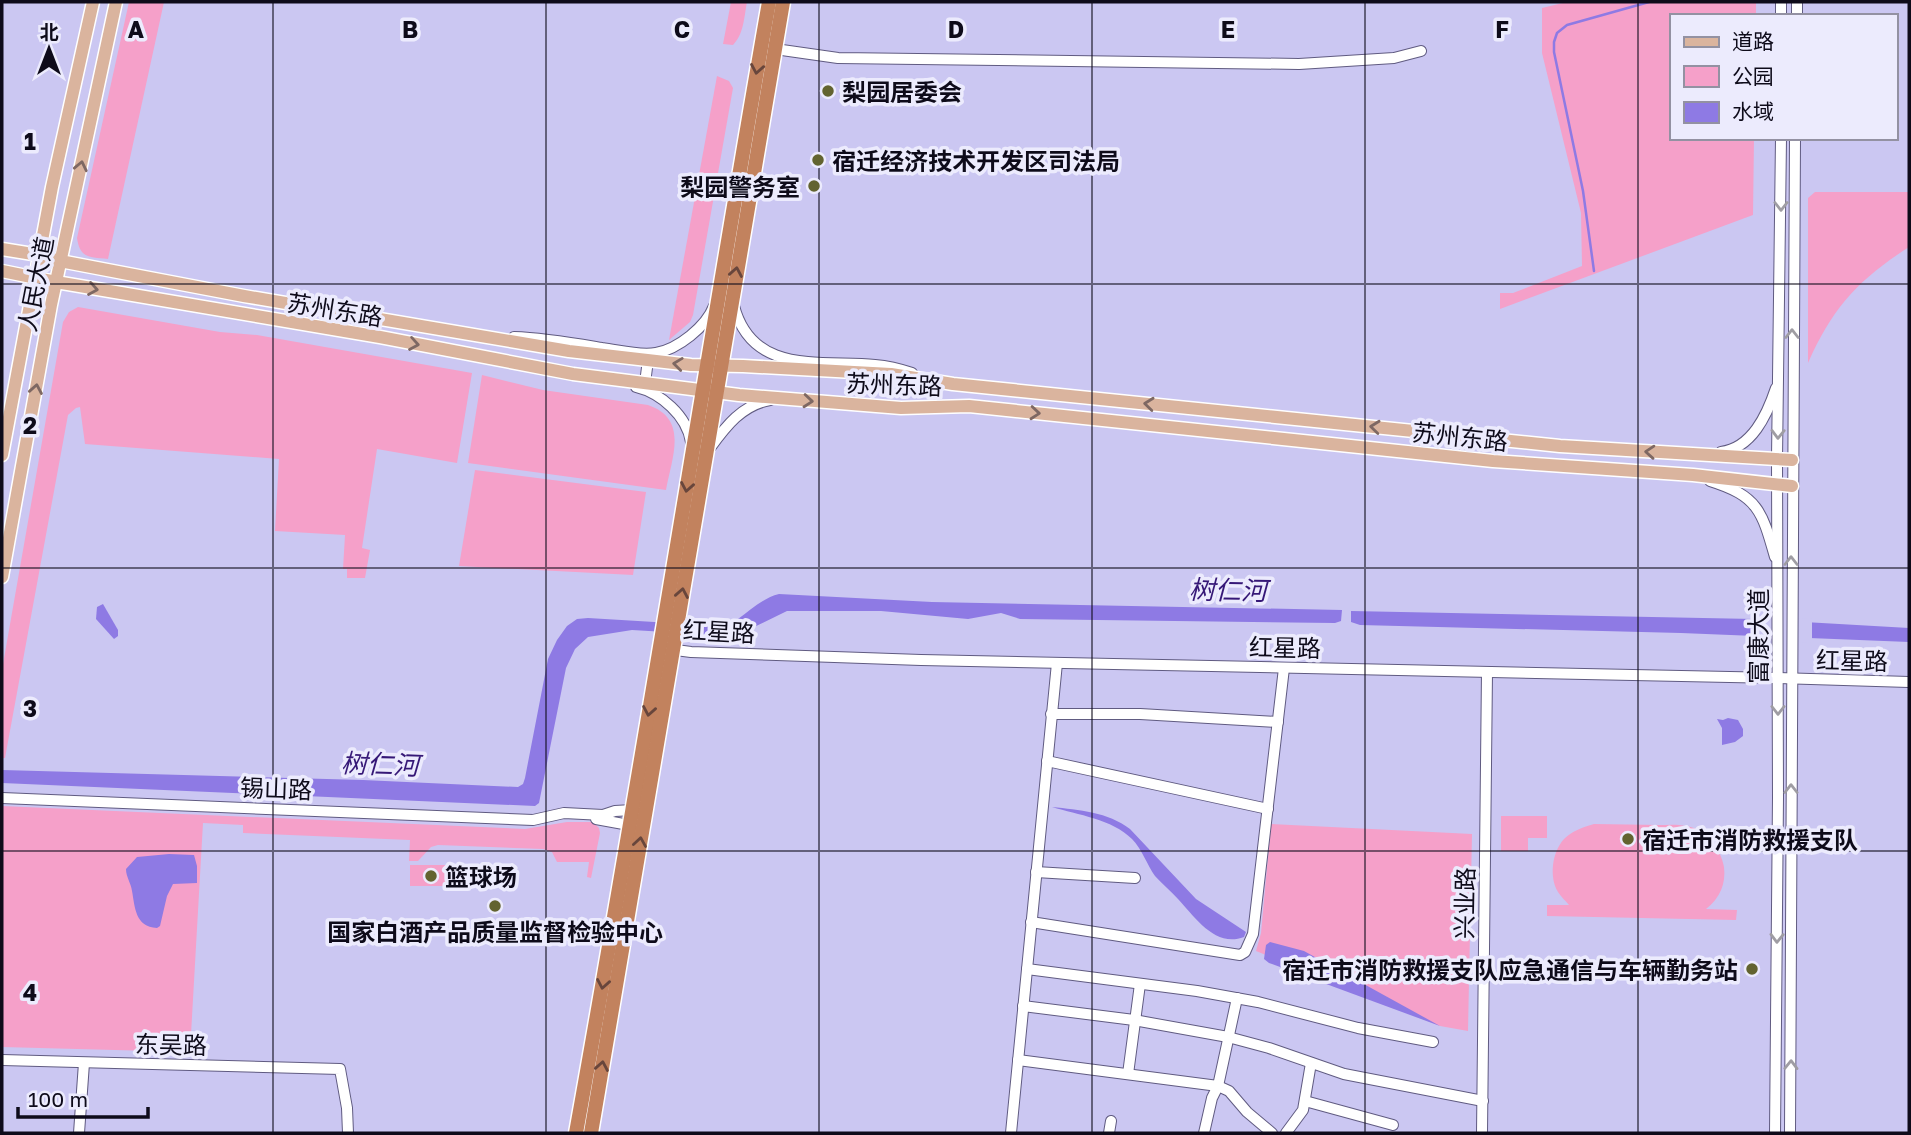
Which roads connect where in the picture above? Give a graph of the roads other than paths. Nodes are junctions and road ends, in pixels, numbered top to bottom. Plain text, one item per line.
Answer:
1 (93, 2) edge
2 (116, 2) edge
3 (769, 2) edge
4 (783, 2) edge
5 (775, 49) junction
6 (1421, 51) dead end
7 (1781, 140) edge
8 (1795, 140) edge
9 (2, 248) edge
10 (39, 255) junction
11 (60, 261) junction
12 (2, 271) edge
13 (35, 277) junction
14 (56, 282) junction
15 (725, 297) junction
16 (479, 337) junction
17 (474, 355) junction
18 (648, 360) junction
19 (707, 365) junction
20 (722, 365) junction
21 (1792, 372) junction
22 (1779, 375) junction
23 (645, 383) junction
24 (953, 384) junction
25 (710, 391) junction
26 (779, 398) junction
27 (699, 453) junction
28 (1694, 454) junction
29 (2, 455) edge
30 (1777, 458) junction
31 (1792, 460) junction
32 (2, 461) edge
33 (22, 465) junction
34 (1693, 475) junction
35 (1777, 484) junction
36 (1792, 486) junction
37 (1778, 569) junction
38 (2, 577) edge
39 (666, 649) junction
40 (1056, 663) junction
41 (1284, 668) junction
42 (1487, 672) junction
43 (1778, 678) junction
44 (1791, 679) junction
45 (1909, 682) edge
46 (1051, 714) junction
47 (1278, 722) junction
48 (1047, 761) junction
49 (2, 801) edge
50 (1268, 808) junction
51 (630, 817) junction
52 (1036, 872) junction
53 (1135, 878) dead end
54 (1031, 922) junction
55 (1027, 969) junction
56 (1140, 984) junction
57 (1237, 998) junction
58 (1023, 1006) junction
59 (1135, 1020) junction
60 (1228, 1037) junction
61 (1433, 1042) dead end
62 (2, 1060) edge
63 (1018, 1060) junction
64 (84, 1063) junction
65 (1311, 1063) junction
66 (1128, 1074) junction
67 (1217, 1086) junction
68 (1305, 1101) junction
69 (1483, 1101) junction
70 (1111, 1121) dead end
71 (1393, 1125) dead end
72 (79, 1133) edge
73 (348, 1133) edge
74 (576, 1133) edge
75 (591, 1133) edge
76 (1011, 1133) edge
77 (1109, 1133) edge
78 (1204, 1133) edge
79 (1272, 1133) edge
80 (1286, 1133) edge
81 (1482, 1133) edge
82 (1775, 1133) edge
83 (1790, 1133) edge

1 - 10 main road, 人民大道
11 -> 2 main road, 人民大道
3 -> 15 highway
4 - 5 highway
5 - 6 street
15 -> 5 highway
7 -> 22 street, 富康大道
21 -> 8 street, 富康大道
9 - 10 main road, 苏州东路
10 - 11 main road, 苏州东路
10 - 13 main road, 人民大道
11 - 14 main road, 人民大道
11 - 16 main road, 苏州东路
12 - 13 main road, 苏州东路
13 - 14 main road, 苏州东路
13 - 29 main road, 人民大道
14 -> 17 main road, 苏州东路
33 -> 14 main road, 人民大道
15 - 16 street
15 - 19 highway
15 - 20 highway
15 - 24 street
16 - 18 main road, 苏州东路
17 - 23 main road, 苏州东路
17 - 27 street
19 -> 18 main road, 苏州东路
18 - 23 street
19 - 20 main road, 苏州东路
19 - 25 highway
20 - 24 main road, 苏州东路
20 - 25 highway
21 - 22 street
21 - 31 street, 富康大道
22 - 28 street
22 -> 30 street, 富康大道
23 - 25 main road, 苏州东路
28 -> 24 main road, 苏州东路
25 - 26 main road, 苏州东路
25 - 27 highway
26 - 27 street
26 -> 34 main road, 苏州东路
27 - 39 highway
28 - 30 main road, 苏州东路
30 - 31 main road, 苏州东路
30 - 35 street, 富康大道
31 - 36 street, 富康大道
32 - 33 main road
33 - 38 main road, 人民大道
34 - 35 main road, 苏州东路
34 - 37 street
35 - 36 main road, 苏州东路
35 - 37 street, 富康大道
44 -> 36 street, 富康大道
37 - 43 street, 富康大道
39 - 40 street, 红星路
39 -> 51 highway
75 -> 39 highway
40 - 41 street, 红星路
40 - 46 street
41 - 42 street, 红星路
41 - 47 street
42 - 43 street, 红星路
42 - 69 street, 兴业路
43 - 44 street, 红星路
43 -> 82 street, 富康大道
44 - 45 street, 红星路
83 -> 44 street, 富康大道
46 - 47 street
46 - 48 street
47 - 50 street
48 - 50 street
48 - 52 street
49 - 51 street, 锡山路
50 - 54 street
51 -> 74 highway
52 - 53 street
52 - 54 street
54 - 55 street
55 - 56 street
55 - 58 street
56 - 57 street
56 - 59 street
57 - 60 street
57 - 61 street
58 - 59 street
58 - 63 street
59 - 60 street
59 - 66 street
60 - 65 street
60 - 67 street
62 - 64 street, 东吴路
63 - 66 street
63 - 76 street
64 - 72 street
64 - 73 street, 东吴路
65 - 68 street
65 - 69 street
66 - 67 street
67 - 78 street
67 - 79 street
68 - 71 street
68 - 80 street
69 - 81 street, 兴业路
70 - 77 street

